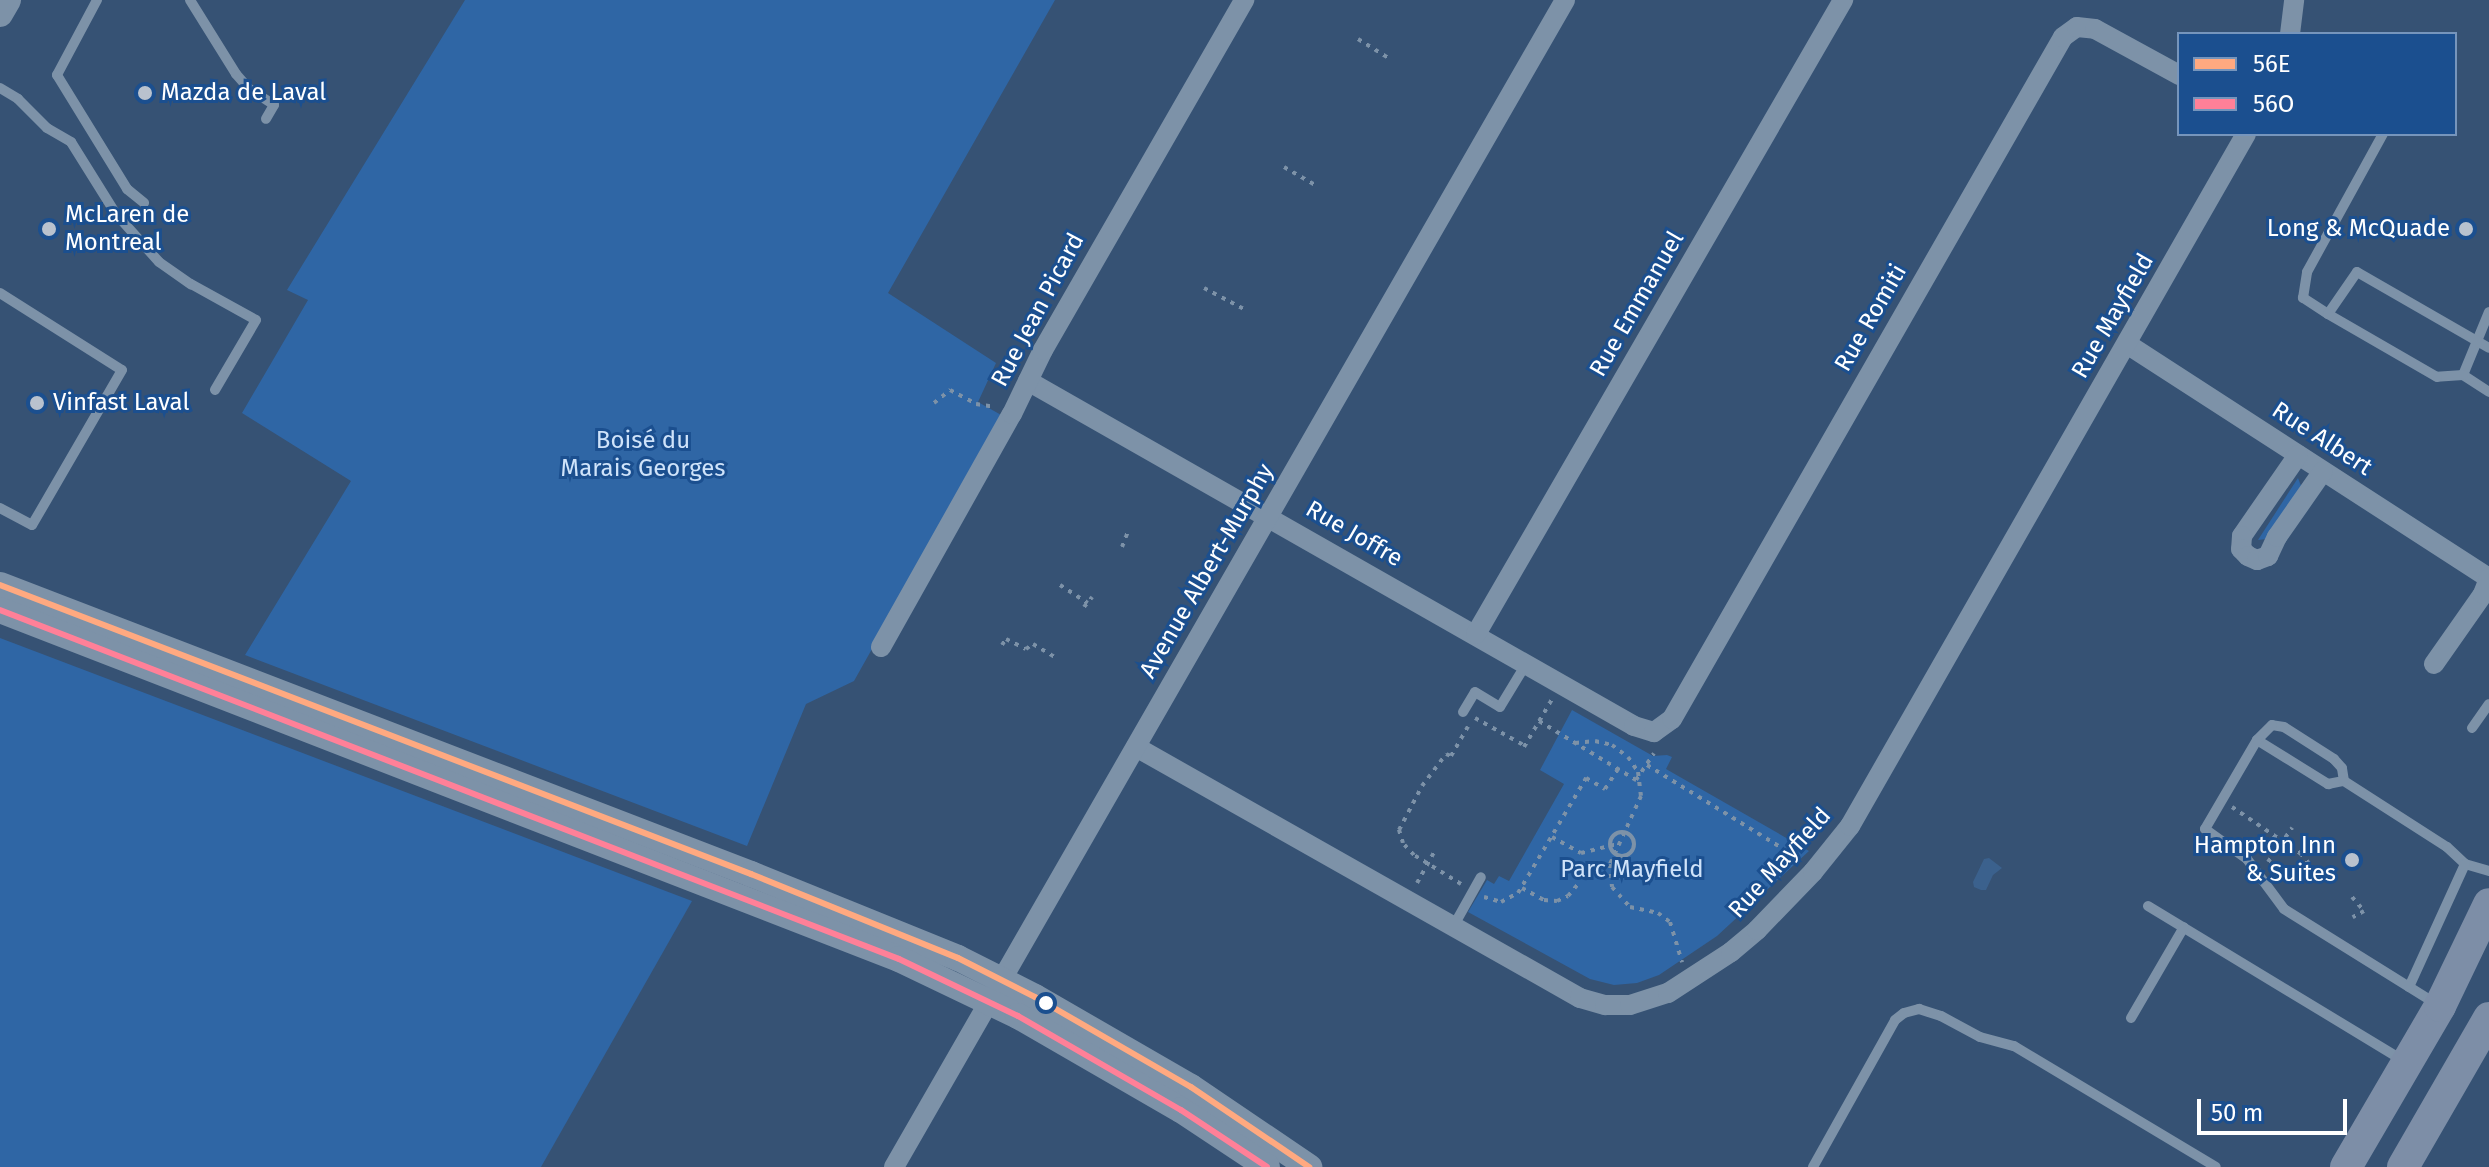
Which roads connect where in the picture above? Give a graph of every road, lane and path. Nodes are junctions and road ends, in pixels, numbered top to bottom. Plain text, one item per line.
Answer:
1 (8, 0) edge
2 (97, 0) edge
3 (190, 0) edge
4 (1244, 0) edge
5 (1565, 0) edge
6 (1843, 0) edge
7 (2294, 0) edge
8 (0, 14) edge
9 (2290, 32) edge
10 (1358, 39) dead end
11 (1391, 60) dead end
12 (2177, 74) edge
13 (0, 88) edge
14 (266, 119) dead end
15 (2245, 136) edge
16 (2382, 136) edge
17 (1284, 167) dead end
18 (1315, 185) dead end
19 (144, 203) dead end
20 (1204, 288) dead end
21 (0, 293) edge
22 (1244, 309) dead end
23 (2489, 312) edge
24 (2328, 314) junction
25 (2477, 341) junction
26 (2127, 344) junction
27 (2489, 348) edge
28 (2463, 375) junction
29 (1028, 381) junction
30 (215, 390) dead end
31 (2489, 392) edge
32 (934, 403) dead end
33 (994, 407) dead end
34 (2298, 455) junction
35 (2323, 471) junction
36 (0, 508) edge
37 (1268, 515) junction
38 (1128, 531) dead end
39 (1122, 547) dead end
40 (2489, 578) edge
41 (0, 585) edge
42 (1060, 585) dead end
43 (1092, 597) dead end
44 (0, 610) edge
45 (1476, 634) junction
46 (1002, 645) dead end
47 (881, 647) dead end
48 (1055, 657) dead end
49 (1526, 663) junction
50 (2434, 664) dead end
51 (1553, 697) dead end
52 (2489, 704) edge
53 (1463, 712) dead end
54 (1539, 721) junction
55 (2472, 728) dead end
56 (350, 732) junction
57 (1654, 732) joint
58 (2257, 740) junction
59 (1575, 743) junction
60 (1136, 747) junction
61 (1654, 753) dead end
62 (1647, 765) junction
63 (1618, 769) junction
64 (1640, 778) junction
65 (2344, 781) junction
66 (2234, 802) dead end
67 (2292, 828) dead end
68 (1626, 833) junction
69 (1551, 837) junction
70 (2283, 841) junction
71 (1621, 843) junction
72 (1610, 845) junction
73 (1435, 851) dead end
74 (1614, 853) junction
75 (1802, 862) dead end
76 (2465, 864) junction
77 (1428, 865) junction
78 (2489, 871) edge
79 (2256, 872) junction
80 (2318, 874) dead end
81 (1481, 877) dead end
82 (1579, 883) dead end
83 (1416, 885) dead end
84 (1466, 887) dead end
85 (1522, 888) junction
86 (1478, 894) dead end
87 (2352, 897) dead end
88 (2489, 904) edge
89 (2148, 906) dead end
90 (2353, 917) dead end
91 (1453, 927) junction
92 (2184, 927) junction
93 (1682, 962) dead end
94 (2409, 987) junction
95 (996, 991) junction
96 (2440, 1006) junction
97 (2131, 1018) dead end
98 (2489, 1018) edge
99 (2407, 1063) junction
100 (894, 1167) edge
101 (1267, 1167) edge
102 (1309, 1167) edge
103 (1813, 1167) edge
104 (2216, 1167) edge
105 (2346, 1167) edge
106 (2403, 1167) edge

1 - 8 street
2 - 19 lane
3 - 14 lane
4 - 29 street, Rue Jean Picard
5 - 37 street, Avenue Albert-Murphy
6 - 45 street, Rue Emmanuel
7 - 9 street
10 - 11 path
12 - 57 street, Rue Romiti
13 - 30 lane
15 - 26 street, Rue Mayfield
16 - 24 lane
17 - 18 path
20 - 22 path
21 - 36 lane
23 - 25 lane
24 - 25 lane
24 - 28 lane
25 - 27 lane
25 - 28 lane
26 - 34 street, Rue Albert
26 - 91 street, Rue Mayfield
28 - 31 lane
29 - 37 street, Rue Joffre
29 - 47 street, Rue Jean Picard
32 - 33 path
34 - 35 street, Rue Albert
34 - 35 street
35 - 40 street, Rue Albert
37 - 45 street, Rue Joffre
37 - 60 street, Avenue Albert-Murphy
38 - 39 path
40 - 50 street
41 - 56 street
42 - 43 path
44 - 56 street
45 - 49 street, Rue Joffre
46 - 48 path
49 - 53 lane
49 - 57 street, Rue Joffre
51 - 54 path
52 - 55 lane
54 - 59 path
54 - 77 path
56 - 95 street
58 - 65 lane
58 - 65 lane
58 - 79 lane
59 - 63 path
59 - 64 path
60 - 91 street, Rue Mayfield
60 - 95 street, Avenue Albert-Murphy
61 - 62 path
62 - 64 path
62 - 75 path
63 - 64 path
63 - 69 path
64 - 68 path
65 - 76 lane
66 - 70 path
67 - 70 path
68 - 71 path
68 - 72 path
68 - 74 path
69 - 72 path
69 - 85 path
70 - 79 path
70 - 80 path
71 - 72 path
71 - 74 path
72 - 74 path
73 - 77 path
74 - 93 path
76 - 78 lane
76 - 94 lane
77 - 83 path
77 - 84 path
79 - 94 lane
81 - 91 lane
82 - 85 path
85 - 86 path
87 - 90 path
88 - 96 main road
89 - 92 lane
92 - 97 lane
92 - 99 lane
94 - 96 lane
95 - 100 street, Avenue Albert-Murphy
95 - 101 street
95 - 102 street
96 - 99 main road
98 - 106 main road
99 - 105 main road
103 - 104 lane

